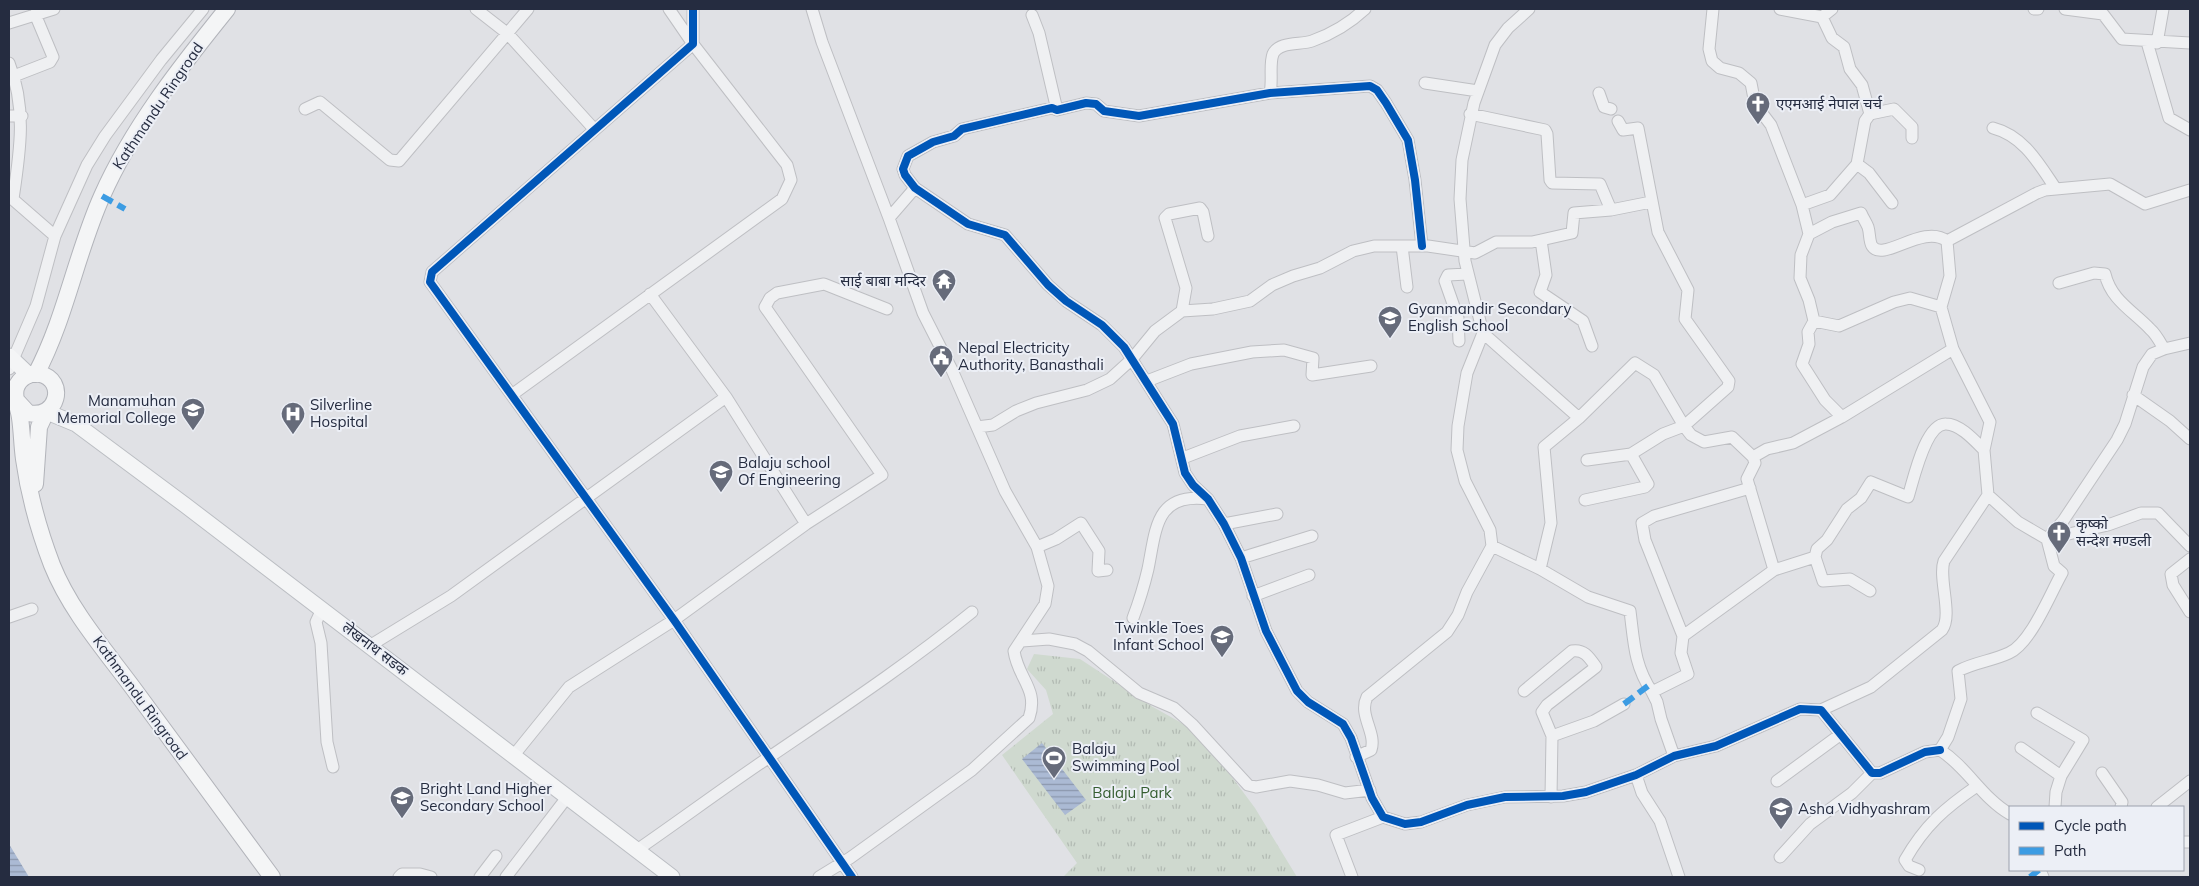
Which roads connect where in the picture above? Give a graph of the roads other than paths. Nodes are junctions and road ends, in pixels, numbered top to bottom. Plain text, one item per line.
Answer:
1 (54, 9) edge
2 (204, 9) edge
3 (227, 9) edge
4 (476, 9) edge
5 (528, 9) edge
6 (669, 9) edge
7 (693, 9) edge
8 (812, 9) edge
9 (1365, 9) edge
10 (1529, 9) edge
11 (1780, 9) edge
12 (1832, 9) edge
13 (2065, 9) edge
14 (2162, 9) edge
15 (1713, 11) edge
16 (2103, 12) edge
17 (35, 14) junction
18 (1032, 16) dead end
19 (1822, 17) junction
20 (9, 23) edge
21 (215, 23) junction
22 (508, 34) junction
23 (2152, 42) junction
24 (2190, 43) edge
25 (693, 44) junction
26 (9, 63) edge
27 (14, 76) junction
28 (1425, 83) dead end
29 (1270, 92) junction
30 (1478, 92) junction
31 (1599, 93) dead end
32 (305, 109) dead end
33 (1611, 109) dead end
34 (1057, 110) junction
35 (1470, 114) junction
36 (1870, 114) junction
37 (9, 116) edge
38 (22, 116) junction
39 (1618, 121) dead end
40 (1993, 128) dead end
41 (594, 129) junction
42 (2190, 130) edge
43 (1912, 138) dead end
44 (1857, 164) junction
45 (915, 188) junction
46 (2056, 190) junction
47 (2190, 190) edge
48 (11, 198) edge
49 (1892, 203) dead end
50 (1802, 204) junction
51 (1652, 207) junction
52 (1611, 210) junction
53 (889, 218) junction
54 (1809, 234) junction
55 (55, 236) junction
56 (1208, 236) dead end
57 (1943, 238) junction
58 (1541, 240) junction
59 (1402, 246) junction
60 (1422, 246) junction
61 (1464, 252) junction
62 (1467, 274) junction
63 (2059, 283) dead end
64 (1407, 287) dead end
65 (650, 294) junction
66 (1941, 307) junction
67 (887, 310) dead end
68 (1182, 311) junction
69 (1814, 321) junction
70 (60, 323) junction
71 (1483, 333) junction
72 (1459, 340) dead end
73 (2190, 343) edge
74 (1592, 346) dead end
75 (1953, 349) junction
76 (2164, 349) junction
77 (1132, 359) junction
78 (10, 362) edge
79 (1370, 366) dead end
80 (32, 374) junction
81 (1147, 381) junction
82 (56, 391) junction
83 (13, 393) edge
84 (512, 394) junction
85 (2133, 394) junction
86 (726, 397) junction
87 (46, 412) junction
88 (1842, 417) junction
89 (1579, 418) junction
90 (76, 424) junction
91 (976, 426) junction
92 (1294, 426) dead end
93 (1684, 426) junction
94 (2190, 439) edge
95 (1984, 450) junction
96 (1631, 454) junction
97 (1753, 457) junction
98 (1183, 458) junction
99 (1587, 460) dead end
100 (1750, 488) junction
101 (1988, 495) junction
102 (586, 499) junction
103 (1208, 499) junction
104 (1585, 500) dead end
105 (34, 506) junction
106 (1277, 514) dead end
107 (806, 524) junction
108 (1224, 524) junction
109 (1312, 536) dead end
110 (2047, 538) junction
111 (1492, 546) junction
112 (2190, 546) edge
113 (1037, 547) junction
114 (1814, 557) junction
115 (1241, 558) junction
116 (2190, 559) edge
117 (1540, 569) junction
118 (1107, 570) dead end
119 (1774, 570) junction
120 (1309, 575) dead end
121 (1870, 591) dead end
122 (1253, 596) junction
123 (32, 609) dead end
124 (322, 609) junction
125 (972, 612) dead end
126 (2190, 612) edge
127 (9, 617) edge
128 (1133, 618) dead end
129 (674, 620) junction
130 (1683, 636) junction
131 (1022, 640) junction
132 (371, 645) junction
133 (1524, 691) dead end
134 (1652, 692) junction
135 (1624, 704) dead end
136 (1821, 710) junction
137 (2037, 713) dead end
138 (1841, 734) junction
139 (1552, 736) junction
140 (2021, 748) dead end
141 (1940, 750) junction
142 (514, 755) junction
143 (1674, 756) junction
144 (770, 757) junction
145 (1356, 757) junction
146 (332, 768) dead end
147 (1872, 773) junction
148 (2102, 773) dead end
149 (1636, 774) junction
150 (2061, 776) junction
151 (1777, 781) dead end
152 (2190, 781) edge
153 (1977, 786) junction
154 (1370, 790) junction
155 (568, 796) junction
156 (1551, 797) junction
157 (2055, 806) edge
158 (2121, 806) edge
159 (2158, 806) edge
160 (2009, 813) edge
161 (1383, 817) junction
162 (637, 850) junction
163 (496, 856) dead end
164 (1780, 857) dead end
165 (841, 863) junction
166 (1919, 870) dead end
167 (272, 877) edge
168 (399, 877) edge
169 (431, 877) edge
170 (480, 877) edge
171 (506, 877) edge
172 (672, 877) edge
173 (819, 877) edge
174 (852, 877) edge
175 (1352, 877) edge
176 (1679, 877) edge

1 - 17 street
2 - 21 street
2 - 55 street
3 - 21 highway, Kathmandu Ringroad
4 - 22 street
5 - 22 street
6 - 25 street
7 - 25 street
8 - 53 street
9 - 29 street
10 - 30 street
11 - 19 street
12 - 19 street
13 - 16 street
14 - 23 street
15 - 50 street
16 - 23 street
17 - 20 street
17 - 27 street
18 - 34 street
19 - 36 street
21 - 70 highway, Kathmandu Ringroad
22 - 32 street
22 - 41 street
23 - 24 street
23 - 42 street
25 - 41 street
25 - 65 street
26 - 27 street
27 - 38 street
28 - 30 street
29 - 34 street
29 - 60 street
30 - 35 street
31 - 33 street
34 - 45 street
35 - 52 street
35 - 61 street
36 - 43 street
36 - 44 street
37 - 38 street
38 - 48 street
39 - 51 street
40 - 46 street
41 - 84 street
44 - 49 street
44 - 50 street
45 - 53 street
45 - 77 street
46 - 47 street
46 - 57 street
48 - 55 street
50 - 54 street
51 - 52 street
51 - 93 street
52 - 58 street
53 - 91 street
54 - 57 street
54 - 69 street
55 - 78 street
56 - 68 street
57 - 66 street
58 - 61 street
58 - 74 street
59 - 60 street
59 - 64 street
59 - 68 street
60 - 61 street
61 - 62 street
62 - 71 street
62 - 72 street
63 - 76 street
65 - 84 street
65 - 86 street
66 - 69 street
66 - 75 street
67 - 107 street
68 - 77 street
69 - 88 street
70 - 80 highway, Kathmandu Ringroad
70 - 82 highway, Kathmandu Ringroad
71 - 89 street
71 - 111 street
73 - 76 street
75 - 88 street
75 - 95 street
76 - 85 street
77 - 81 street
77 - 91 street
78 - 80 main road
79 - 81 street
80 - 82 highway
80 - 83 highway, Kathmandu Ringroad
81 - 98 street
82 - 87 highway, Kathmandu Ringroad
82 - 90 main road, लेखनाथ सडक
83 - 87 highway
83 - 105 highway, Kathmandu Ringroad
84 - 102 street
85 - 94 street
85 - 110 street
86 - 102 street
86 - 107 street
87 - 90 main road, लेखनाथ सडक
87 - 105 highway, Kathmandu Ringroad
88 - 97 street
89 - 93 street
89 - 117 street
90 - 124 main road, लेखनाथ सडक
91 - 113 street
92 - 98 street
93 - 96 street
93 - 97 street
95 - 101 street
95 - 114 street
96 - 99 street
96 - 104 street
97 - 100 street
98 - 103 street
100 - 119 street
100 - 130 street
101 - 110 street
101 - 136 street
102 - 129 street
102 - 132 street
103 - 108 street
103 - 128 street
105 - 167 highway, Kathmandu Ringroad
106 - 108 street
107 - 129 street
108 - 115 street
109 - 115 street
110 - 112 street
110 - 141 street
111 - 117 street
111 - 145 street
113 - 118 street
113 - 131 street
114 - 119 street
114 - 121 street
115 - 122 street
116 - 126 street
117 - 134 street
119 - 130 street
120 - 122 street
122 - 145 street
123 - 127 street
124 - 132 main road, लेखनाथ सडक
124 - 146 street
125 - 144 street
129 - 142 street
129 - 144 street
130 - 134 street
131 - 154 street
131 - 165 street
132 - 142 main road, लेखनाथ सडक
133 - 139 street
134 - 143 street
135 - 139 street
136 - 138 street
136 - 143 street
137 - 150 street
138 - 147 street
138 - 151 street
139 - 156 street
140 - 150 street
141 - 147 street
141 - 153 street
142 - 155 main road, लेखनाथ सडक
143 - 149 street
144 - 162 street
144 - 165 street
145 - 154 street
147 - 164 street
148 - 158 street
149 - 156 street
149 - 176 street
150 - 157 street
152 - 159 street
153 - 160 street
153 - 166 street
154 - 161 street
155 - 162 main road, लेखनाथ सडक
155 - 171 street
156 - 161 street
161 - 175 street
162 - 172 main road, लेखनाथ सडक
163 - 170 street
165 - 173 street
165 - 174 street
168 - 169 street

